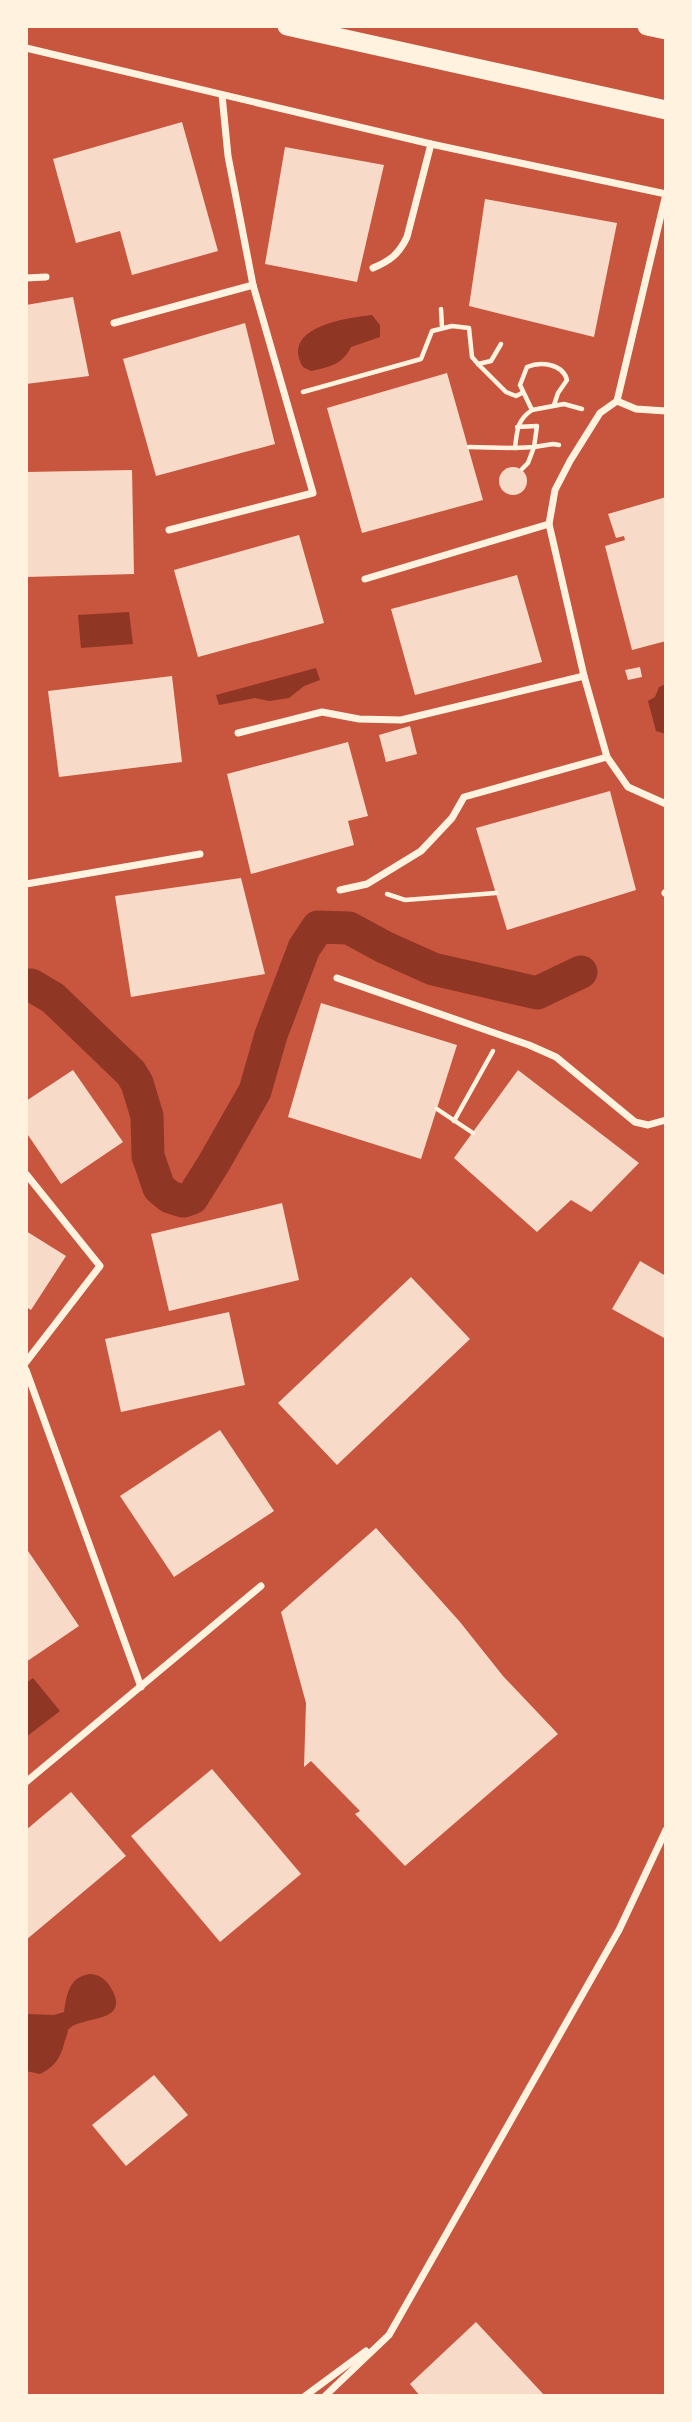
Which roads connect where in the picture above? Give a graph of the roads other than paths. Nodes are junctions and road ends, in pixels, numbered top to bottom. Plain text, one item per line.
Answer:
1 (287, 26) edge
2 (647, 26) edge
3 (666, 30) edge
4 (26, 48) edge
5 (222, 95) junction
6 (666, 110) edge
7 (431, 144) junction
8 (373, 268) dead end
9 (46, 277) dead end
10 (26, 278) edge
11 (253, 285) junction
12 (114, 323) dead end
13 (617, 401) junction
14 (666, 411) edge
15 (550, 524) junction
16 (169, 530) dead end
17 (365, 579) dead end
18 (584, 676) junction
19 (238, 733) dead end
20 (607, 757) junction
21 (666, 804) edge
22 (200, 853) dead end
23 (26, 884) edge
24 (340, 890) dead end
25 (337, 978) dead end
26 (666, 1120) edge
27 (26, 1174) edge
28 (26, 1362) edge
29 (26, 1370) edge
30 (261, 1586) dead end
31 (141, 1687) junction
32 (26, 1782) edge
33 (666, 1830) edge
34 (390, 2335) junction
35 (305, 2396) edge
36 (325, 2396) edge

1 - 6 highway
2 - 3 highway
4 - 5 street
5 - 7 street
5 - 11 street
7 - 8 street
7 - 13 street
9 - 10 street
11 - 12 street
11 - 16 street
13 - 14 street
13 - 15 street
15 - 17 street
15 - 18 street
18 - 19 street
18 - 20 street
20 - 21 street
20 - 24 street
22 - 23 street
25 - 26 street
27 - 28 street
29 - 31 street
30 - 31 street
31 - 32 street
33 - 34 street
34 - 35 street
34 - 36 street

